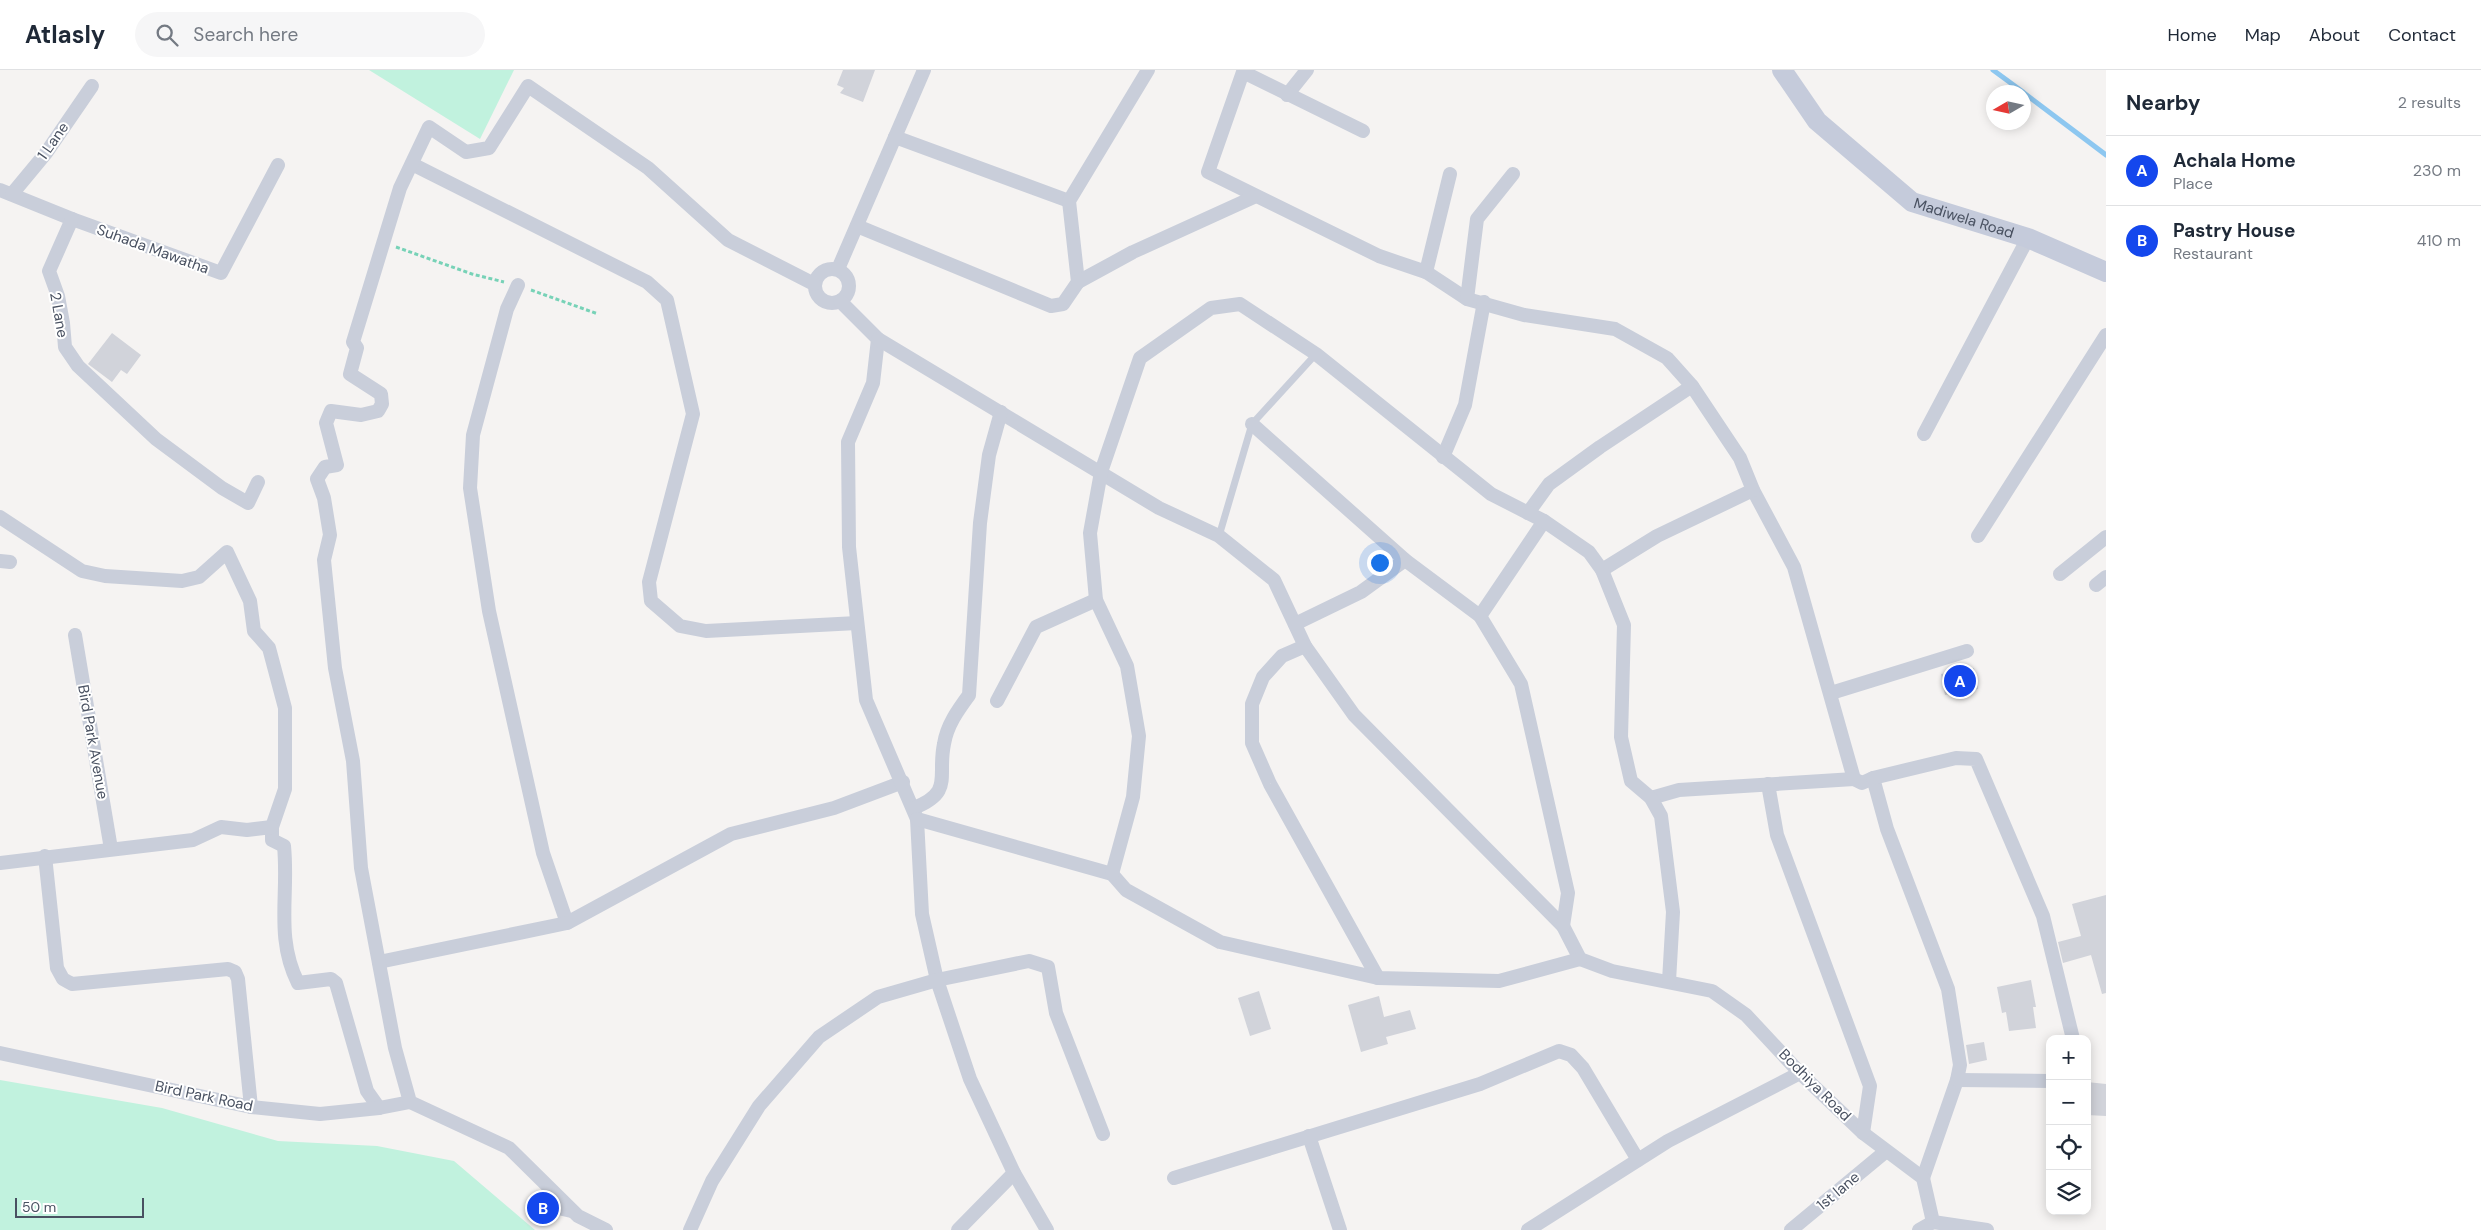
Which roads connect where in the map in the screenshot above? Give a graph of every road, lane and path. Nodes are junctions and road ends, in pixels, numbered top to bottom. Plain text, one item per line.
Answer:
1 (924, 70) edge
2 (1148, 70) edge
3 (1307, 70) edge
4 (1782, 70) edge
5 (92, 86) dead end
6 (1287, 95) junction
7 (1363, 131) dead end
8 (895, 137) junction
9 (412, 164) junction
10 (278, 166) dead end
11 (1450, 174) dead end
12 (1513, 174) dead end
13 (6, 192) edge
14 (1254, 196) junction
15 (1069, 201) junction
16 (72, 219) junction
17 (857, 226) junction
18 (2028, 238) junction
19 (383, 242) junction
20 (838, 270) junction
21 (1426, 272) junction
22 (2106, 272) edge
23 (1078, 282) junction
24 (814, 284) junction
25 (518, 285) junction
26 (1467, 299) junction
27 (840, 301) junction
28 (1484, 302) junction
29 (598, 314) dead end
30 (2106, 335) edge
31 (878, 339) junction
32 (1316, 354) junction
33 (1692, 386) junction
34 (1001, 412) junction
35 (1252, 424) junction
36 (1924, 434) dead end
37 (1443, 457) junction
38 (1101, 472) junction
39 (258, 482) dead end
40 (1753, 490) junction
41 (1528, 513) junction
42 (0, 517) edge
43 (1544, 521) junction
44 (1219, 536) junction
45 (1978, 536) dead end
46 (2106, 536) edge
47 (1405, 560) junction
48 (1602, 570) junction
49 (2060, 574) dead end
50 (1096, 600) junction
51 (1480, 616) junction
52 (857, 623) junction
53 (1295, 624) junction
54 (75, 635) dead end
55 (1305, 646) junction
56 (1967, 651) dead end
57 (1831, 694) junction
58 (997, 701) dead end
59 (1873, 778) junction
60 (1854, 779) junction
61 (903, 782) junction
62 (1768, 784) junction
63 (1651, 798) junction
64 (916, 814) junction
65 (272, 827) junction
66 (111, 849) junction
67 (44, 856) junction
68 (0, 863) edge
69 (1112, 874) junction
70 (567, 924) junction
71 (1563, 926) junction
72 (1580, 959) junction
73 (379, 962) junction
74 (1378, 978) junction
75 (936, 980) junction
76 (1668, 981) junction
77 (2072, 1035) edge
78 (0, 1053) edge
79 (1800, 1073) junction
80 (1957, 1080) junction
81 (2046, 1081) edge
82 (410, 1102) junction
83 (251, 1107) junction
84 (378, 1108) junction
85 (1863, 1133) junction
86 (1103, 1134) dead end
87 (1309, 1136) junction
88 (1885, 1152) junction
89 (1638, 1160) junction
90 (1014, 1172) junction
91 (1174, 1178) dead end
92 (1923, 1178) junction
93 (543, 1208) dead end
94 (578, 1216) junction
95 (1933, 1222) junction
96 (606, 1230) edge
97 (690, 1230) edge
98 (958, 1230) edge
99 (1047, 1230) edge
100 (1340, 1230) edge
101 (1528, 1230) edge
102 (1791, 1230) edge
103 (1919, 1230) edge
104 (1987, 1230) edge

1 - 8 street
2 - 15 street
3 - 6 street
4 - 18 main road, Madiwela Road
5 - 13 street, 1 Lane
6 - 7 street
6 - 14 street
8 - 15 street
8 - 17 street
9 - 19 street
9 - 24 street
9 - 52 street
10 - 16 street, Suhada Mawatha
11 - 21 street
12 - 26 street
13 - 16 street, Suhada Mawatha
14 - 21 street
14 - 23 street
15 - 23 street
16 - 39 street, 2 Lane
17 - 20 street
17 - 23 street
18 - 22 main road, Madiwela Road
18 - 36 street
19 - 25 path
19 - 73 street
20 - 24 street
20 - 27 street
21 - 26 street
24 - 27 street
25 - 29 path
25 - 70 street
26 - 28 street
27 - 31 street
28 - 33 street
28 - 37 street
30 - 45 street
31 - 34 street
31 - 52 street
32 - 35 lane
32 - 37 street
32 - 38 street
33 - 40 street
33 - 41 street
34 - 38 street
34 - 64 street
35 - 44 lane
35 - 47 street
37 - 41 street
38 - 44 street
38 - 50 street
40 - 48 street
40 - 57 street
41 - 43 street
42 - 65 street
43 - 48 street
43 - 51 street
44 - 53 street
46 - 49 street
47 - 51 street
47 - 53 street
48 - 63 street
50 - 58 street
50 - 69 street
51 - 71 street
52 - 61 street
53 - 55 street
54 - 66 street, Bird Park Avenue
55 - 71 street
55 - 74 street
56 - 57 street
57 - 60 street
59 - 60 street
59 - 77 street
59 - 80 street
60 - 62 street
61 - 64 street
61 - 70 street
62 - 63 street
62 - 85 street
63 - 76 street
64 - 69 street
64 - 75 street
65 - 66 street
65 - 84 street
66 - 67 street
67 - 68 street
67 - 83 street
69 - 74 street
70 - 73 street
71 - 72 street
72 - 74 street
72 - 76 street, Bodhiya Road
73 - 82 street
75 - 86 street
75 - 90 street
75 - 97 street
76 - 79 street, Bodhiya Road
78 - 83 street, Bird Park Road
79 - 85 street, Bodhiya Road
79 - 89 street
80 - 81 street
80 - 92 street
82 - 84 street, Bird Park Road
82 - 94 street
83 - 84 street, Bird Park Road
85 - 88 street, Bodhiya Road
87 - 89 street
87 - 91 street
87 - 100 street
88 - 92 street, Bodhiya Road
88 - 102 street, 1st lane
89 - 101 street
90 - 98 street
90 - 99 street
92 - 95 street
93 - 94 lane
94 - 96 street
95 - 103 street
95 - 104 street

